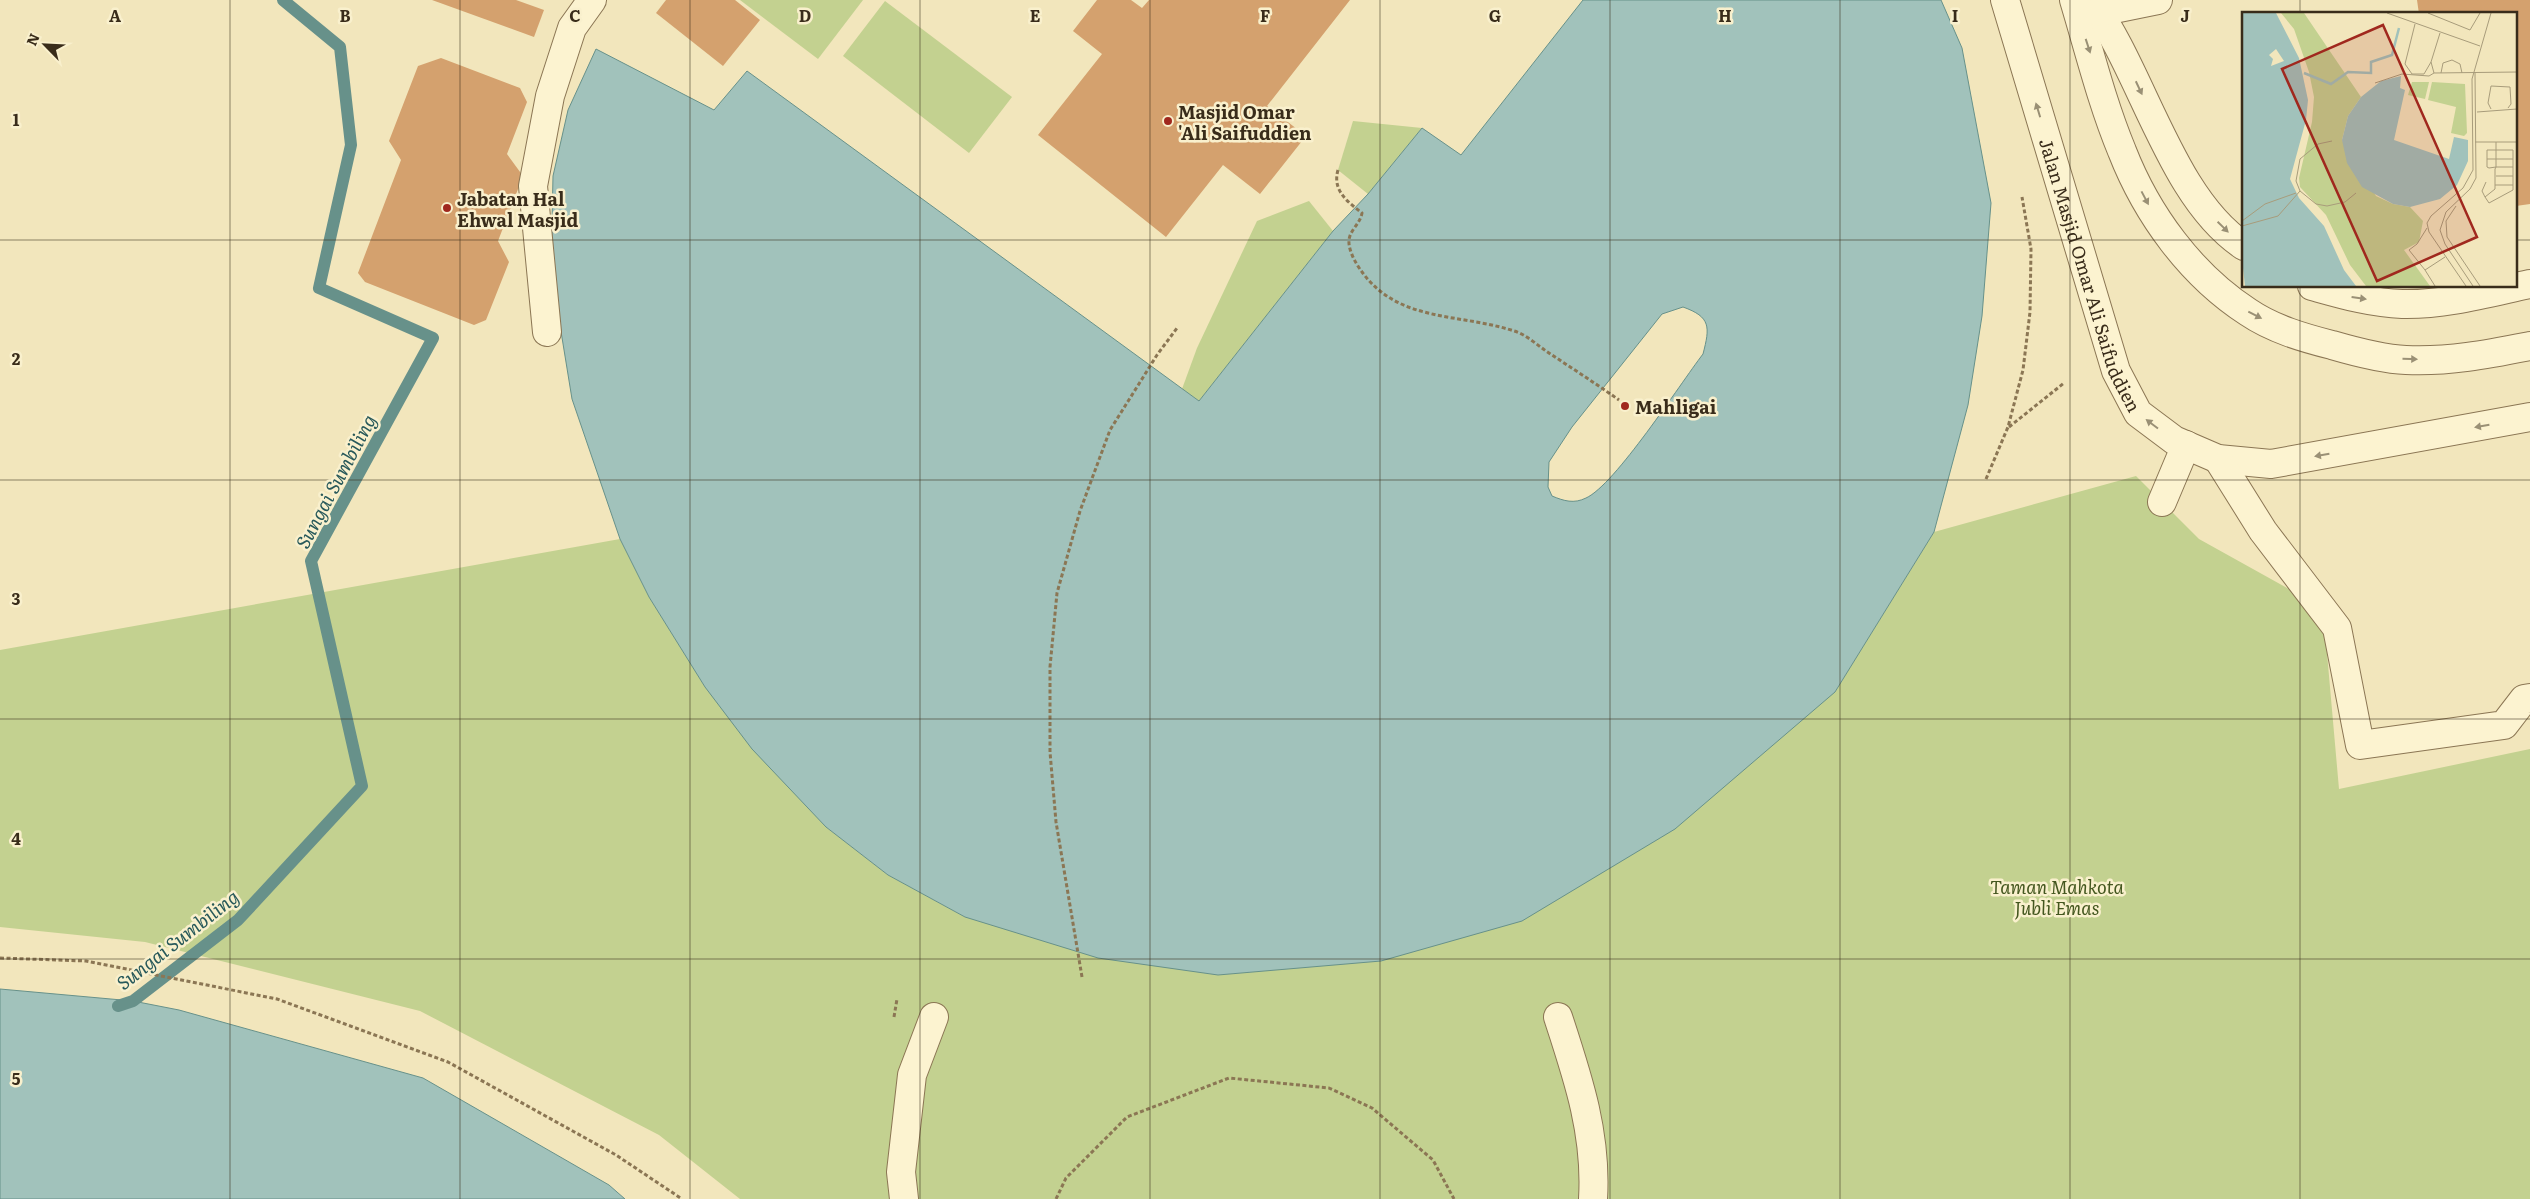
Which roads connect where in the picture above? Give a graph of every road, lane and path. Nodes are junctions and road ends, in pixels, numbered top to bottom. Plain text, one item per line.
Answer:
1 (592, 0) edge
2 (2005, 0) edge
3 (2074, 0) edge
4 (2158, 0) edge
5 (2095, 6) edge
6 (1338, 170) dead end
7 (2022, 197) dead end
8 (2242, 244) edge
9 (2319, 288) edge
10 (2511, 288) edge
11 (1177, 328) dead end
12 (547, 332) dead end
13 (2530, 346) edge
14 (2064, 383) dead end
15 (1619, 400) dead end
16 (2530, 417) edge
17 (2008, 427) junction
18 (2186, 445) junction
19 (2218, 459) junction
20 (1986, 479) dead end
21 (2162, 502) dead end
22 (2530, 698) edge
23 (0, 958) edge
24 (1082, 977) dead end
25 (934, 1017) dead end
26 (1558, 1017) dead end
27 (682, 1199) edge
28 (904, 1199) edge
29 (1056, 1199) edge
30 (1454, 1199) edge
31 (1593, 1199) edge

1 - 12 street
18 -> 2 street, Jalan Masjid Omar Ali Saifuddien
3 -> 13 street
4 - 5 street
5 -> 8 street
6 - 15 path
7 - 17 path
9 -> 10 street
11 - 24 path
14 - 17 path
16 -> 19 street, Jalan Masjid Omar Ali Saifuddien
17 - 20 path
18 - 19 street, Jalan Masjid Omar Ali Saifuddien
18 - 21 street
19 - 22 street
23 - 27 path
25 - 28 street
26 - 31 street
29 - 30 path

